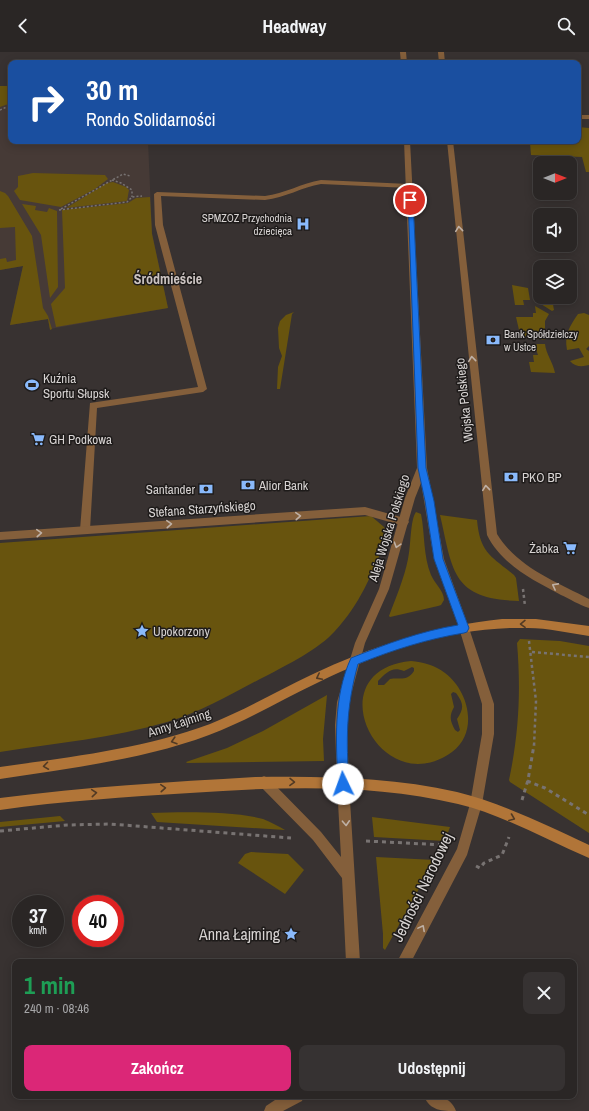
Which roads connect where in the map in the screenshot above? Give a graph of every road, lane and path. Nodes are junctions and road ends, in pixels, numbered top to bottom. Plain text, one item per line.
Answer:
1 (407, 144) edge
2 (450, 144) edge
3 (130, 176) dead end
4 (111, 180) junction
5 (409, 186) junction
6 (144, 196) dead end
7 (132, 197) junction
8 (422, 468) junction
9 (404, 522) junction
10 (85, 530) junction
11 (0, 536) edge
12 (589, 604) edge
13 (464, 628) junction
14 (588, 628) edge
15 (529, 637) dead end
16 (532, 652) junction
17 (589, 657) edge
18 (354, 661) junction
19 (0, 773) edge
20 (527, 781) junction
21 (264, 782) junction
22 (343, 784) junction
23 (524, 794) dead end
24 (0, 804) edge
25 (476, 804) junction
26 (589, 816) edge
27 (0, 831) edge
28 (292, 838) dead end
29 (372, 841) dead end
30 (446, 845) dead end
31 (505, 849) dead end
32 (589, 852) edge
33 (476, 866) dead end
34 (348, 876) junction
35 (353, 959) edge
36 (406, 959) edge
37 (290, 1099) edge
38 (435, 1099) edge
39 (271, 1111) edge
40 (449, 1111) edge

1 - 5 street
12 -> 2 street, Wojska Polskiego
3 - 4 path
4 - 7 path
4 - 7 path
5 - 8 street
5 - 10 street
6 - 7 path
8 - 9 street, Aleja Wojska Polskiego
8 - 13 street, Aleja Wojska Polskiego
10 -> 9 street, Stefana Starzyńskiego
9 -> 18 street, Aleja Wojska Polskiego
11 -> 10 street, Stefana Starzyńskiego
14 -> 13 main road, Anny Łajming
13 - 18 main road, Anny Łajming
13 - 25 street, Aleja Wojska Polskiego
15 - 16 path
16 - 17 path
16 - 20 path
18 -> 19 main road, Anny Łajming
18 - 22 street, Aleja Wojska Polskiego
20 - 23 path
20 - 26 path
21 -> 22 main road
24 -> 21 main road
21 - 34 street
22 - 25 main road
22 -> 34 street
25 -> 32 main road
36 -> 25 street, Jedności Narodowej
27 - 28 path
29 - 30 path
31 - 33 path
34 - 35 street
37 - 39 street
38 - 40 street

